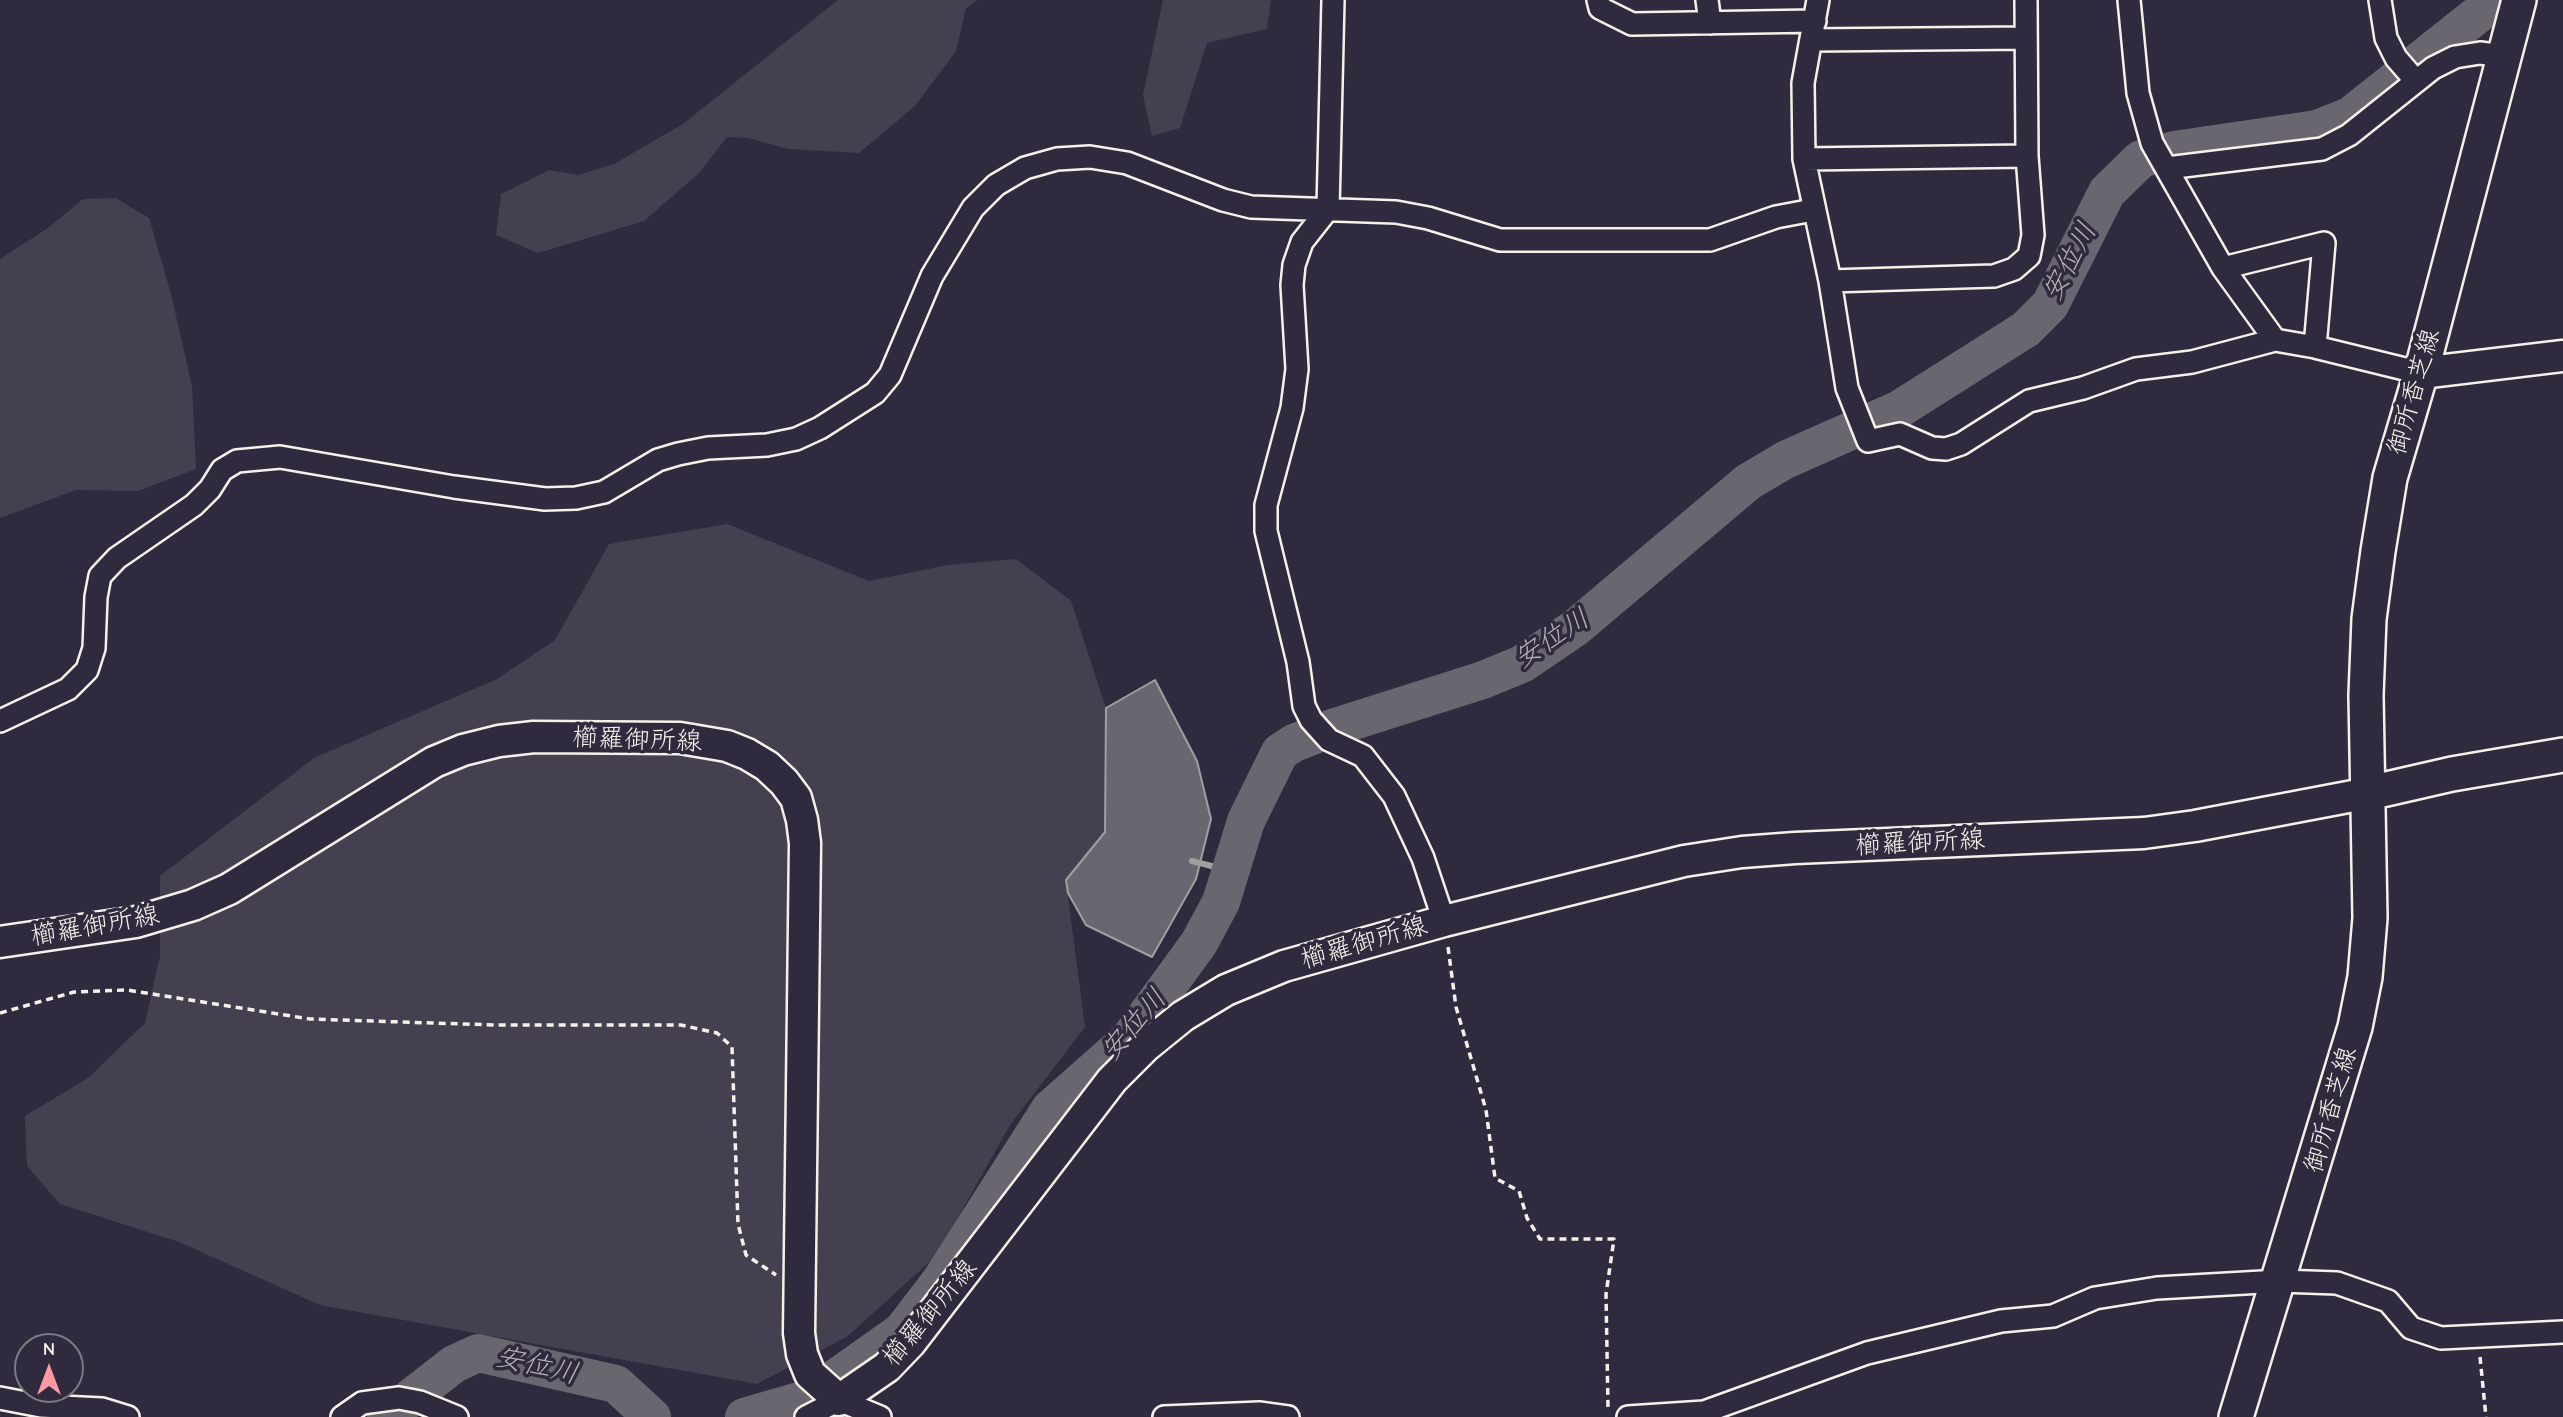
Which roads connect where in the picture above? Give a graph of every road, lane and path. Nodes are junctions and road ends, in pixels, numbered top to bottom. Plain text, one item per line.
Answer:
1 (1333, 0) edge
2 (1598, 0) edge
3 (1707, 0) edge
4 (1818, 0) edge
5 (2026, 0) edge
6 (2129, 0) edge
7 (2380, 0) edge
8 (2518, 5) edge
9 (1710, 23) junction
10 (1813, 31) junction
11 (2026, 38) junction
12 (2504, 56) junction
13 (2413, 79) junction
14 (2027, 156) junction
15 (1804, 159) junction
16 (2168, 168) junction
17 (1328, 209) junction
18 (1813, 210) junction
19 (2223, 268) junction
20 (1830, 281) junction
21 (2275, 340) junction
22 (2315, 346) junction
23 (2563, 356) edge
24 (2421, 373) junction
25 (0, 721) edge
26 (2563, 755) edge
27 (2369, 793) junction
28 (1444, 920) junction
29 (0, 942) edge
30 (0, 1013) edge
31 (2280, 1281) junction
32 (799, 1290) junction
33 (2563, 1332) edge
34 (2474, 1338) junction
35 (826, 1388) junction
36 (0, 1398) edge
37 (128, 1417) edge
38 (342, 1417) edge
39 (457, 1417) edge
40 (806, 1417) edge
41 (880, 1417) edge
42 (1164, 1417) edge
43 (1288, 1417) edge
44 (1608, 1417) edge
45 (1628, 1417) edge
46 (2236, 1417) edge
47 (2486, 1417) edge

1 - 17 street
2 - 9 street
3 - 9 street
4 - 10 street
5 - 11 street
6 - 16 street
7 - 13 street
8 - 12 main road, 御所香芝線
9 - 10 street
10 - 11 street
10 - 15 street
11 - 14 street
12 - 13 street
12 - 24 main road, 御所香芝線
13 - 16 street
14 - 15 street
14 - 20 street
15 - 18 street
16 - 19 street
17 - 18 street
17 - 25 street
17 - 28 street
18 - 20 street
19 - 21 street
19 - 22 street
20 - 21 street
21 - 22 street
22 - 24 street
23 - 24 main road
24 - 27 main road, 御所香芝線
26 - 27 main road
27 - 28 main road, 櫛羅御所線
27 - 31 main road, 御所香芝線
28 - 35 main road, 櫛羅御所線
28 - 44 path
29 - 32 main road, 櫛羅御所線
30 - 32 path
31 - 34 street
31 - 45 street
31 - 46 main road, 御所香芝線
32 - 35 main road, 櫛羅御所線
33 - 34 street
34 - 47 path
35 - 40 street
35 - 41 street
36 - 37 street
38 - 39 street
42 - 43 street

